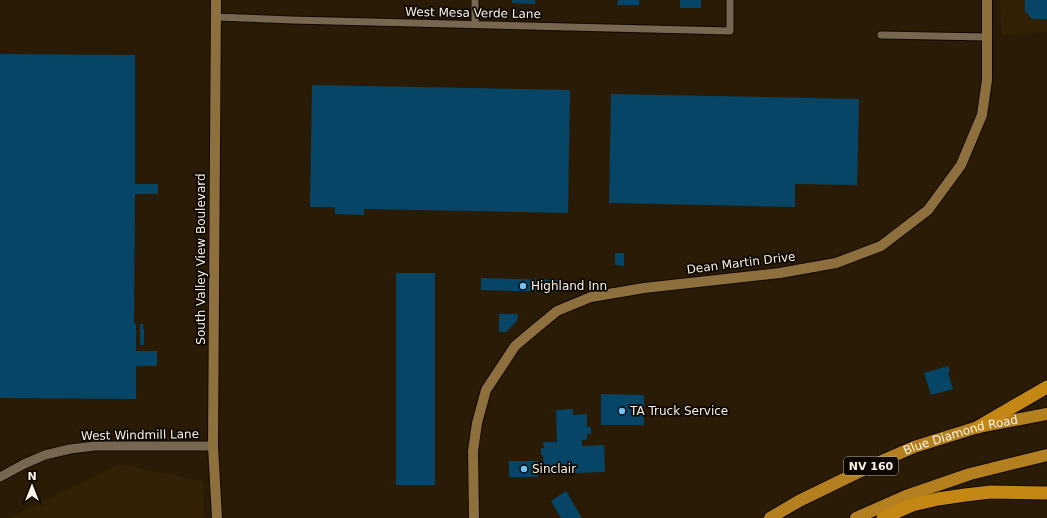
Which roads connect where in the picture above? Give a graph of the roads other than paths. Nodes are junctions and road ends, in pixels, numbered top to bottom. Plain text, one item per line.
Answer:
1 (216, 0) edge
2 (475, 0) edge
3 (730, 0) edge
4 (987, 0) edge
5 (215, 17) junction
6 (475, 24) junction
7 (881, 34) dead end
8 (987, 37) junction
9 (1047, 387) edge
10 (1047, 414) edge
11 (978, 427) junction
12 (213, 446) junction
13 (1047, 455) edge
14 (0, 476) edge
15 (1047, 493) edge
16 (217, 518) edge
17 (474, 518) edge
18 (770, 518) edge
19 (856, 518) edge
20 (883, 518) edge

1 - 5 main road, South Valley View Boulevard
2 - 6 street
3 - 6 street, West Mesa Verde Lane
4 - 8 main road, Dean Martin Drive
5 - 6 street, West Mesa Verde Lane
5 - 12 main road, South Valley View Boulevard
7 - 8 street
8 - 17 main road, Dean Martin Drive
9 - 11 highway
10 - 11 highway, Blue Diamond Road / NV 160
11 - 18 highway, Blue Diamond Road / NV 160
12 - 14 street, West Windmill Lane
12 - 16 main road, South Valley View Boulevard
13 - 19 highway
15 - 20 highway

